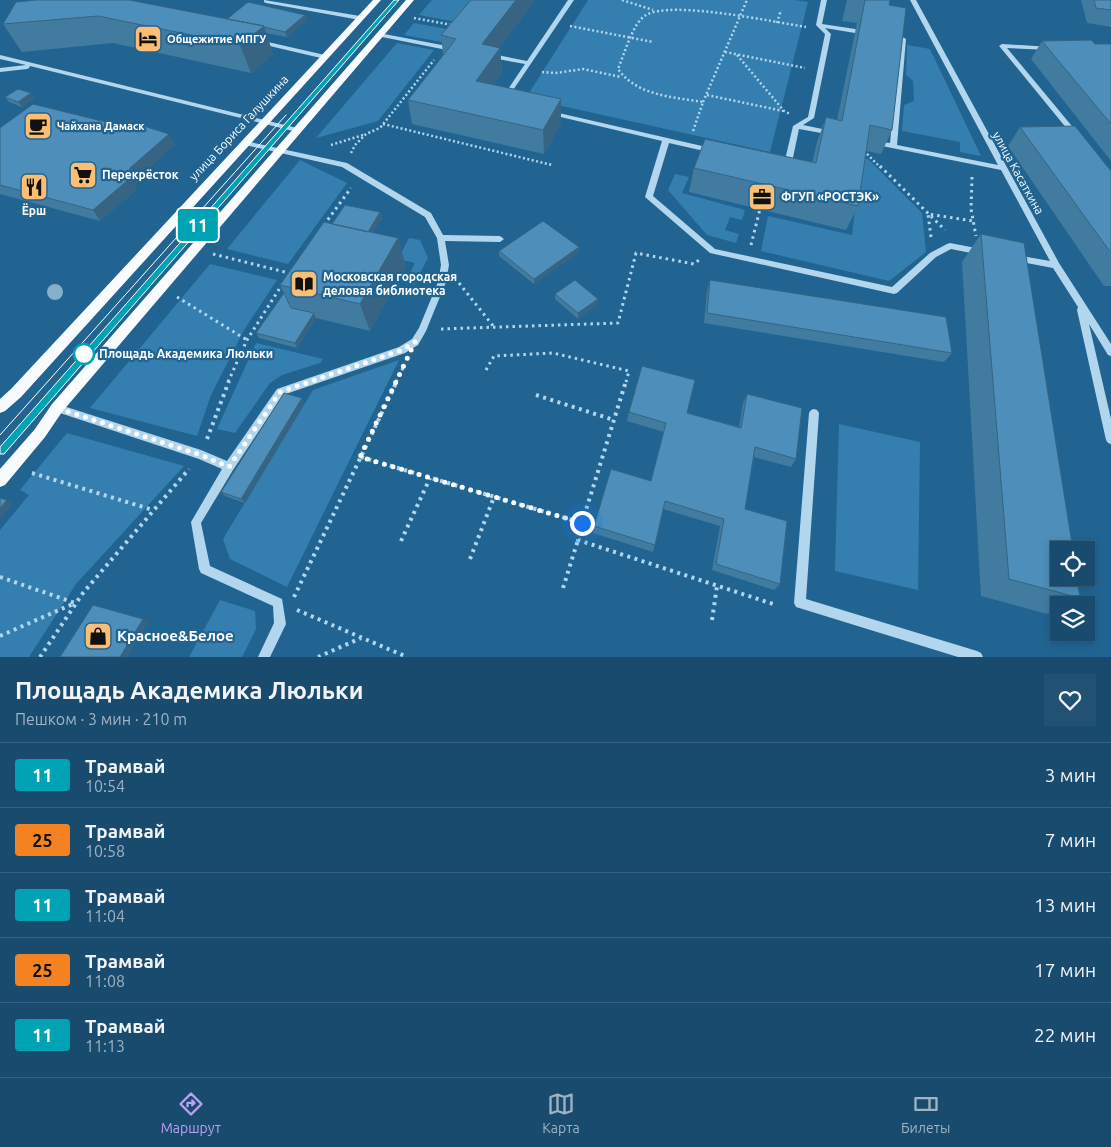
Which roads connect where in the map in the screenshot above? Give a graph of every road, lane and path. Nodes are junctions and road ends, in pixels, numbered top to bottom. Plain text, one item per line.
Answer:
1 (267, 0) edge
2 (376, 0) edge
3 (410, 0) edge
4 (571, 0) edge
5 (622, 0) edge
6 (747, 0) edge
7 (824, 0) edge
8 (913, 0) edge
9 (654, 10) junction
10 (781, 10) dead end
11 (740, 16) junction
12 (408, 17) dead end
13 (360, 18) junction
14 (777, 22) junction
15 (555, 23) junction
16 (818, 24) junction
17 (855, 31) dead end
18 (828, 34) junction
19 (379, 35) junction
20 (631, 38) junction
21 (895, 38) edge
22 (252, 41) edge
23 (653, 42) dead end
24 (444, 47) junction
25 (1062, 48) edge
26 (452, 49) edge
27 (725, 52) junction
28 (737, 55) junction
29 (325, 56) junction
30 (492, 56) edge
31 (0, 57) edge
32 (527, 66) junction
33 (35, 67) junction
34 (0, 70) edge
35 (819, 71) junction
36 (622, 77) junction
37 (707, 95) junction
38 (703, 102) junction
39 (511, 104) edge
40 (539, 111) edge
41 (784, 111) junction
42 (805, 121) junction
43 (264, 123) junction
44 (383, 124) junction
45 (796, 126) junction
46 (297, 130) junction
47 (366, 134) junction
48 (835, 134) edge
49 (666, 140) junction
50 (1081, 141) edge
51 (245, 143) junction
52 (882, 144) edge
53 (687, 145) junction
54 (892, 146) junction
55 (280, 150) junction
56 (723, 153) edge
57 (867, 154) edge
58 (302, 155) junction
59 (972, 162) junction
60 (552, 165) dead end
61 (778, 165) edge
62 (348, 168) junction
63 (1002, 168) junction
64 (361, 175) junction
65 (760, 209) edge
66 (928, 214) junction
67 (973, 221) junction
68 (322, 228) edge
69 (441, 238) junction
70 (500, 239) dead end
71 (964, 248) junction
72 (713, 251) junction
73 (978, 251) junction
74 (208, 253) dead end
75 (987, 253) edge
76 (933, 254) junction
77 (1006, 256) edge
78 (747, 258) junction
79 (445, 265) junction
80 (1056, 265) junction
81 (294, 266) edge
82 (289, 273) junction
83 (172, 294) dead end
84 (1079, 302) junction
85 (494, 327) junction
86 (423, 330) junction
87 (247, 340) junction
88 (415, 342) junction
89 (1111, 352) edge
90 (486, 370) dead end
91 (536, 395) dead end
92 (0, 407) edge
93 (57, 408) junction
94 (814, 413) dead end
95 (614, 420) junction
96 (1111, 440) edge
97 (201, 455) junction
98 (360, 457) junction
99 (229, 467) junction
100 (24, 471) dead end
101 (430, 478) junction
102 (0, 480) edge
103 (494, 497) junction
104 (153, 510) junction
105 (582, 523) junction
106 (578, 540) junction
107 (401, 541) dead end
108 (470, 559) dead end
109 (0, 577) edge
110 (717, 586) junction
111 (563, 588) dead end
112 (278, 602) junction
113 (76, 603) junction
114 (773, 604) dead end
115 (289, 607) junction
116 (712, 620) dead end
117 (0, 636) edge
118 (361, 638) junction
119 (40, 657) edge
120 (264, 657) edge
121 (318, 657) edge
122 (407, 657) edge
123 (977, 657) edge

1 - 13 street
2 - 13 main road, улица Бориса Галушкина
3 - 19 main road
4 - 15 street
5 - 9 path
6 - 11 path
7 - 16 street
8 - 63 street, улица Касаткина
9 - 11 path
9 - 20 path
10 - 14 path
11 - 14 path
11 - 27 path
12 - 24 path
13 - 29 main road, улица Бориса Галушкина
14 - 18 path
15 - 20 path
15 - 32 street
16 - 17 street
16 - 18 street
18 - 35 street
19 - 24 street
19 - 46 main road
20 - 23 path
20 - 36 path
21 - 54 street
22 - 29 street
24 - 26 street
24 - 44 path
25 - 50 street
27 - 28 path
27 - 37 path
28 - 35 path
28 - 41 path
29 - 43 main road, улица Бориса Галушкина
30 - 32 street
31 - 33 street
32 - 36 path
32 - 39 street
33 - 34 street
33 - 43 street
35 - 42 street
36 - 38 path
37 - 38 path
37 - 41 path
38 - 53 path
40 - 49 street
41 - 42 path
42 - 45 street
43 - 46 street
43 - 51 main road, улица Бориса Галушкина
44 - 47 path
44 - 60 path
45 - 48 street
45 - 61 street
46 - 55 main road
47 - 58 path
47 - 62 path
49 - 53 street
49 - 72 street
51 - 55 street
51 - 92 main road, улица Бориса Галушкина
52 - 54 street
53 - 56 street
54 - 59 street
55 - 58 street
55 - 93 main road
57 - 66 path
58 - 62 street
59 - 63 street
59 - 67 path
62 - 64 street
63 - 80 street, улица Касаткина
64 - 68 path
64 - 69 street
65 - 78 path
66 - 67 path
66 - 71 path
66 - 76 path
67 - 73 path
69 - 70 street
69 - 79 street
71 - 73 street
71 - 76 street
72 - 78 street
72 - 85 path
73 - 75 street
74 - 82 path
76 - 78 street
77 - 80 street
79 - 85 path
79 - 86 street
80 - 84 street, улица Касаткина
81 - 82 path
82 - 87 path
83 - 87 path
84 - 89 street, улица Касаткина
84 - 96 street
85 - 86 path
86 - 88 street
87 - 97 path
88 - 98 path
88 - 99 street
90 - 95 path
91 - 95 path
93 - 97 street
93 - 102 main road
94 - 123 street
95 - 105 path
97 - 99 street
97 - 104 path
98 - 101 path
98 - 115 path
99 - 112 street
100 - 104 path
101 - 103 path
101 - 107 path
103 - 105 path
103 - 108 path
104 - 113 path
105 - 106 path
106 - 110 path
106 - 111 path
109 - 113 path
110 - 114 path
110 - 116 path
112 - 115 path
112 - 120 street
113 - 117 path
113 - 119 path
115 - 118 path
118 - 121 path
118 - 122 path

